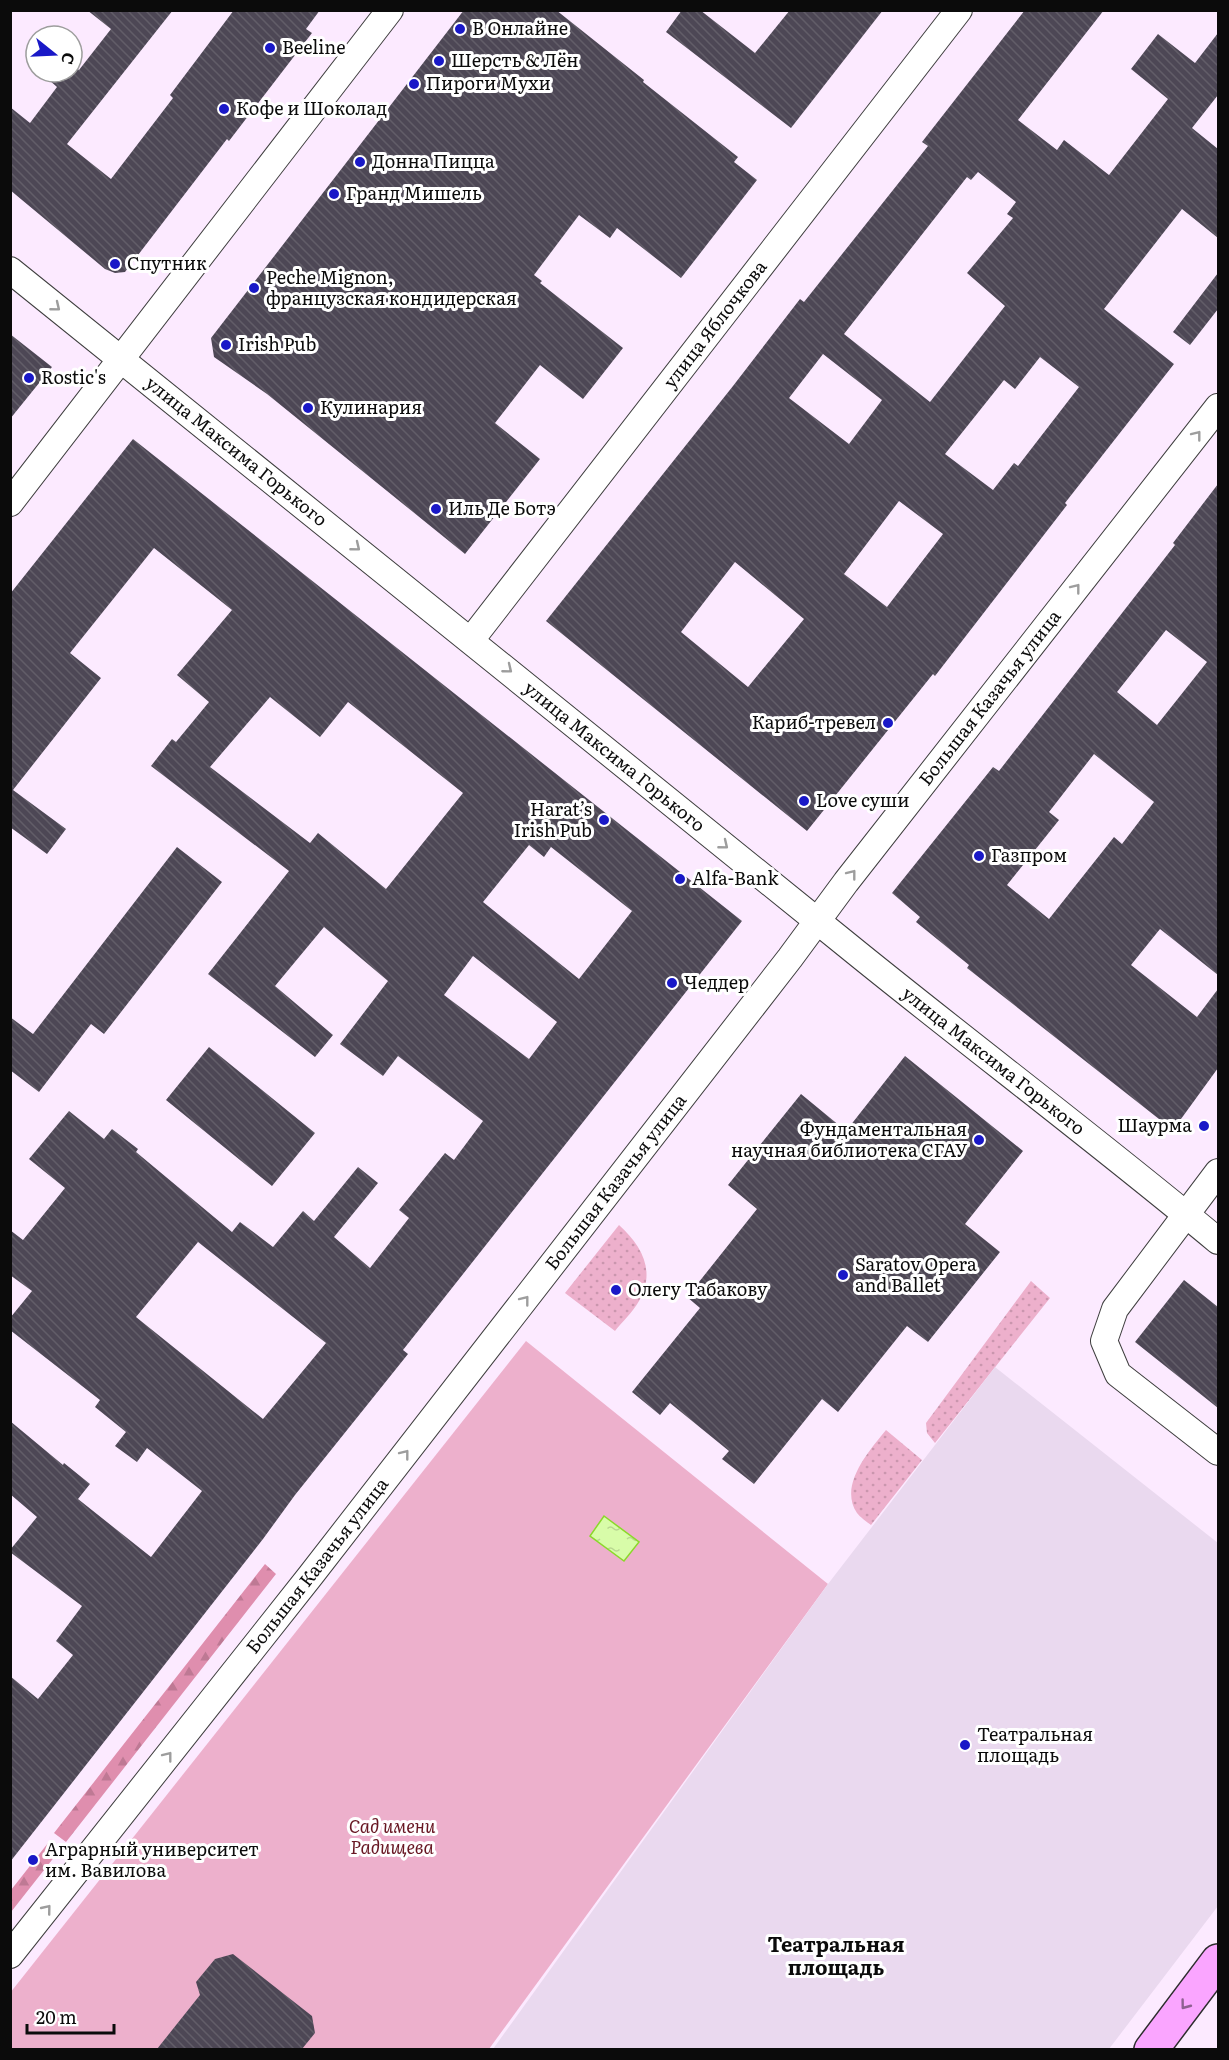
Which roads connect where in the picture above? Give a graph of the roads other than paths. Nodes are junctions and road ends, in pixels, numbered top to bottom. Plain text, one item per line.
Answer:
1 (390, 10) edge
2 (959, 10) edge
3 (10, 270) edge
4 (122, 359) junction
5 (1218, 407) edge
6 (10, 503) edge
7 (471, 640) junction
8 (817, 921) junction
9 (1218, 1172) edge
10 (1186, 1214) junction
11 (1218, 1241) edge
12 (1218, 1452) edge
13 (10, 1955) edge
14 (1218, 1961) edge
15 (1151, 2049) edge

1 - 4 street
2 - 7 street, улица Яблочкова
3 -> 4 street, улица Максима Горького
4 - 6 street
4 -> 7 street, улица Максима Горького
8 -> 5 street, Большая Казачья улица
7 -> 8 street, улица Максима Горького
8 - 10 street, улица Максима Горького
13 -> 8 street, Большая Казачья улица
9 - 10 street
10 - 11 street, улица Максима Горького
10 - 12 street
14 -> 15 main road

